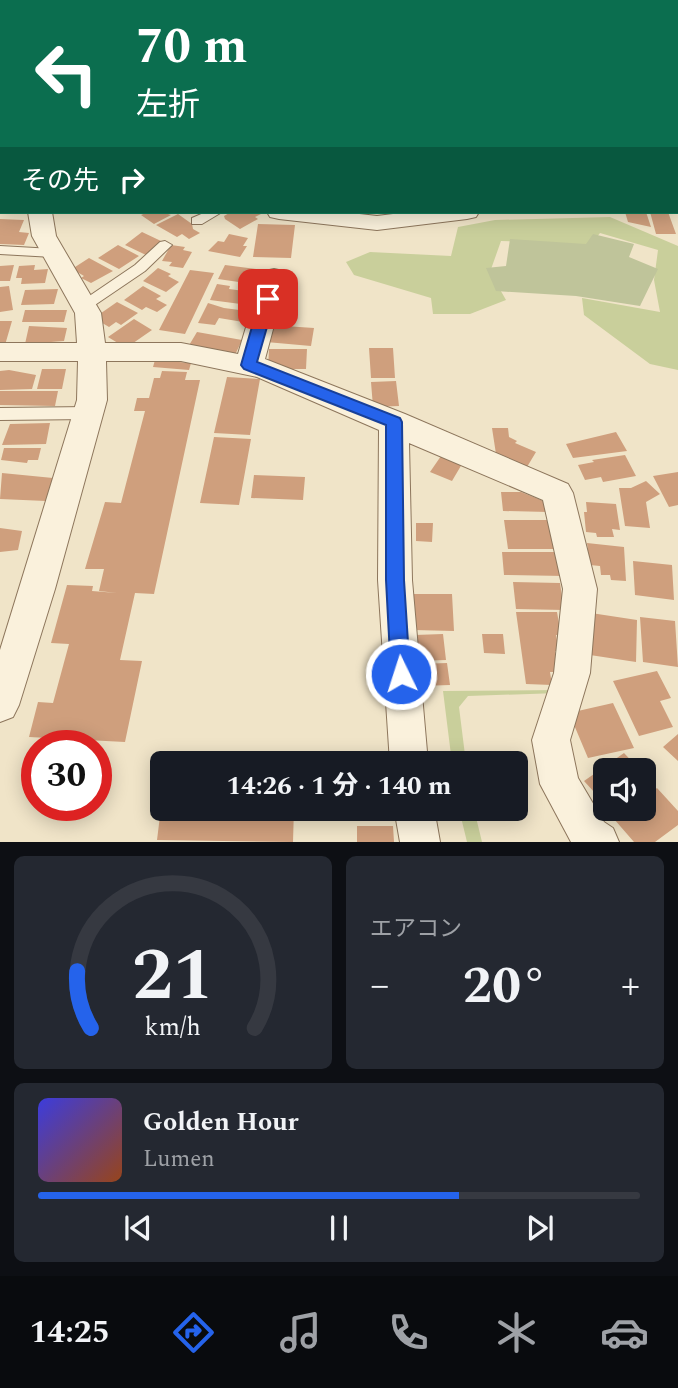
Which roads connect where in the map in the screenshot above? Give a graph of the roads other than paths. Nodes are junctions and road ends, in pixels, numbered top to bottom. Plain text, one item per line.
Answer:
1 (40, 214) edge
2 (212, 214) edge
3 (297, 214) edge
4 (451, 214) edge
5 (197, 222) dead end
6 (165, 245) dead end
7 (0, 250) edge
8 (53, 253) junction
9 (274, 277) dead end
10 (84, 306) junction
11 (92, 351) junction
12 (0, 352) edge
13 (249, 365) junction
14 (89, 413) junction
15 (0, 414) edge
16 (394, 422) junction
17 (0, 705) edge
18 (408, 751) edge
19 (416, 821) edge
20 (420, 842) edge
21 (599, 842) edge

1 - 8 street
2 - 5 lane
3 - 4 street
6 - 10 lane
7 - 8 lane
8 - 10 street
9 - 13 street
10 - 11 street
11 - 12 street
11 - 13 street
11 - 14 street
13 - 16 street
14 - 15 lane
14 - 17 street
16 - 18 street
16 - 21 street
19 - 20 street

